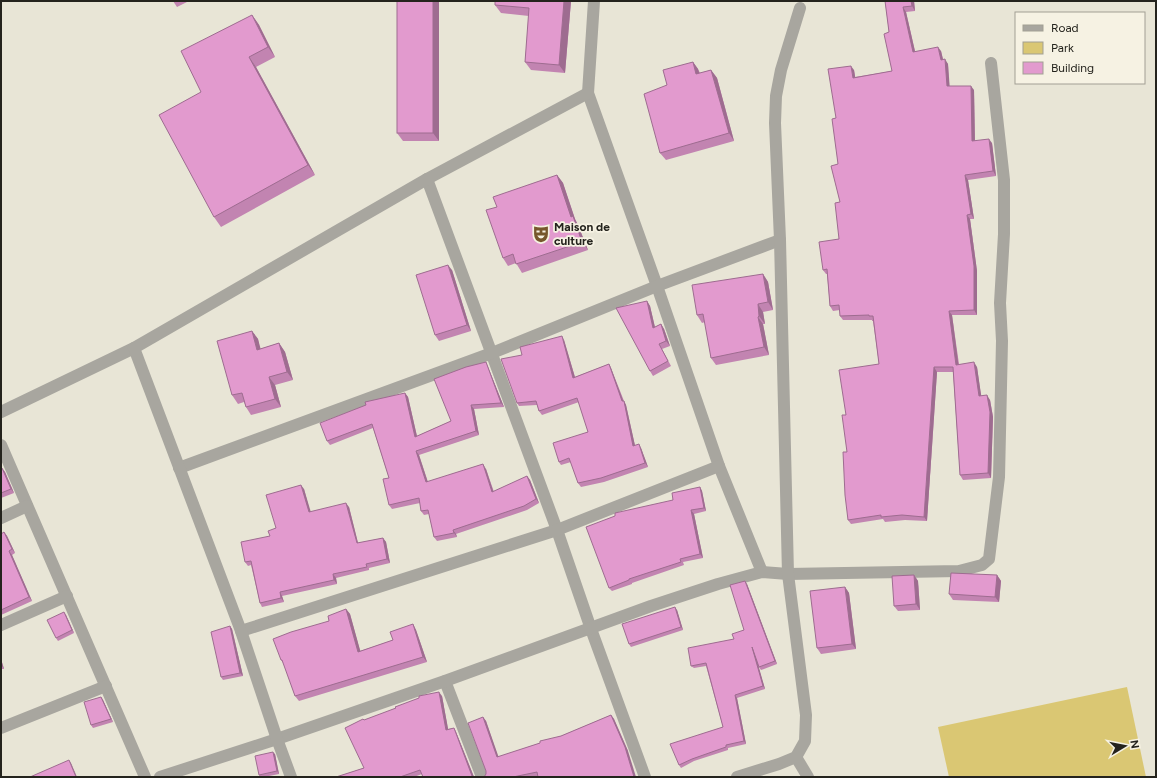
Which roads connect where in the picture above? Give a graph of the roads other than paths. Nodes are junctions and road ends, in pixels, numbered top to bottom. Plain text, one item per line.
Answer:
1 (594, 1) edge
2 (800, 8) dead end
3 (991, 63) dead end
4 (588, 93) junction
5 (427, 179) junction
6 (780, 240) junction
7 (657, 286) junction
8 (134, 348) junction
9 (492, 353) junction
10 (1, 412) edge
11 (1, 445) edge
12 (719, 466) junction
13 (179, 468) junction
14 (27, 506) junction
15 (1, 518) edge
16 (557, 530) junction
17 (762, 572) junction
18 (788, 574) junction
19 (67, 596) junction
20 (1, 625) edge
21 (591, 629) junction
22 (241, 631) junction
23 (445, 681) junction
24 (106, 686) junction
25 (1, 728) edge
26 (277, 739) junction
27 (796, 757) junction
28 (145, 777) edge
29 (160, 777) edge
30 (291, 777) edge
31 (482, 777) edge
32 (645, 777) edge
33 (737, 777) edge
34 (808, 777) edge

1 - 4 street
2 - 6 street
3 - 18 street
4 - 5 street
4 - 7 street
5 - 8 street
5 - 9 street
6 - 7 street
6 - 18 street
7 - 9 street
7 - 12 street
8 - 10 street
8 - 13 street
9 - 13 street
9 - 16 street
11 - 14 street
12 - 16 street
12 - 17 street
13 - 22 street
14 - 15 street
14 - 19 street
16 - 21 street
16 - 22 street
17 - 18 street
17 - 21 street
18 - 27 street
19 - 20 street
19 - 24 street
21 - 23 street
21 - 32 street
22 - 26 street
23 - 26 street
23 - 31 street
24 - 25 street
24 - 28 street
26 - 29 street
26 - 30 street
27 - 33 street
27 - 34 street

